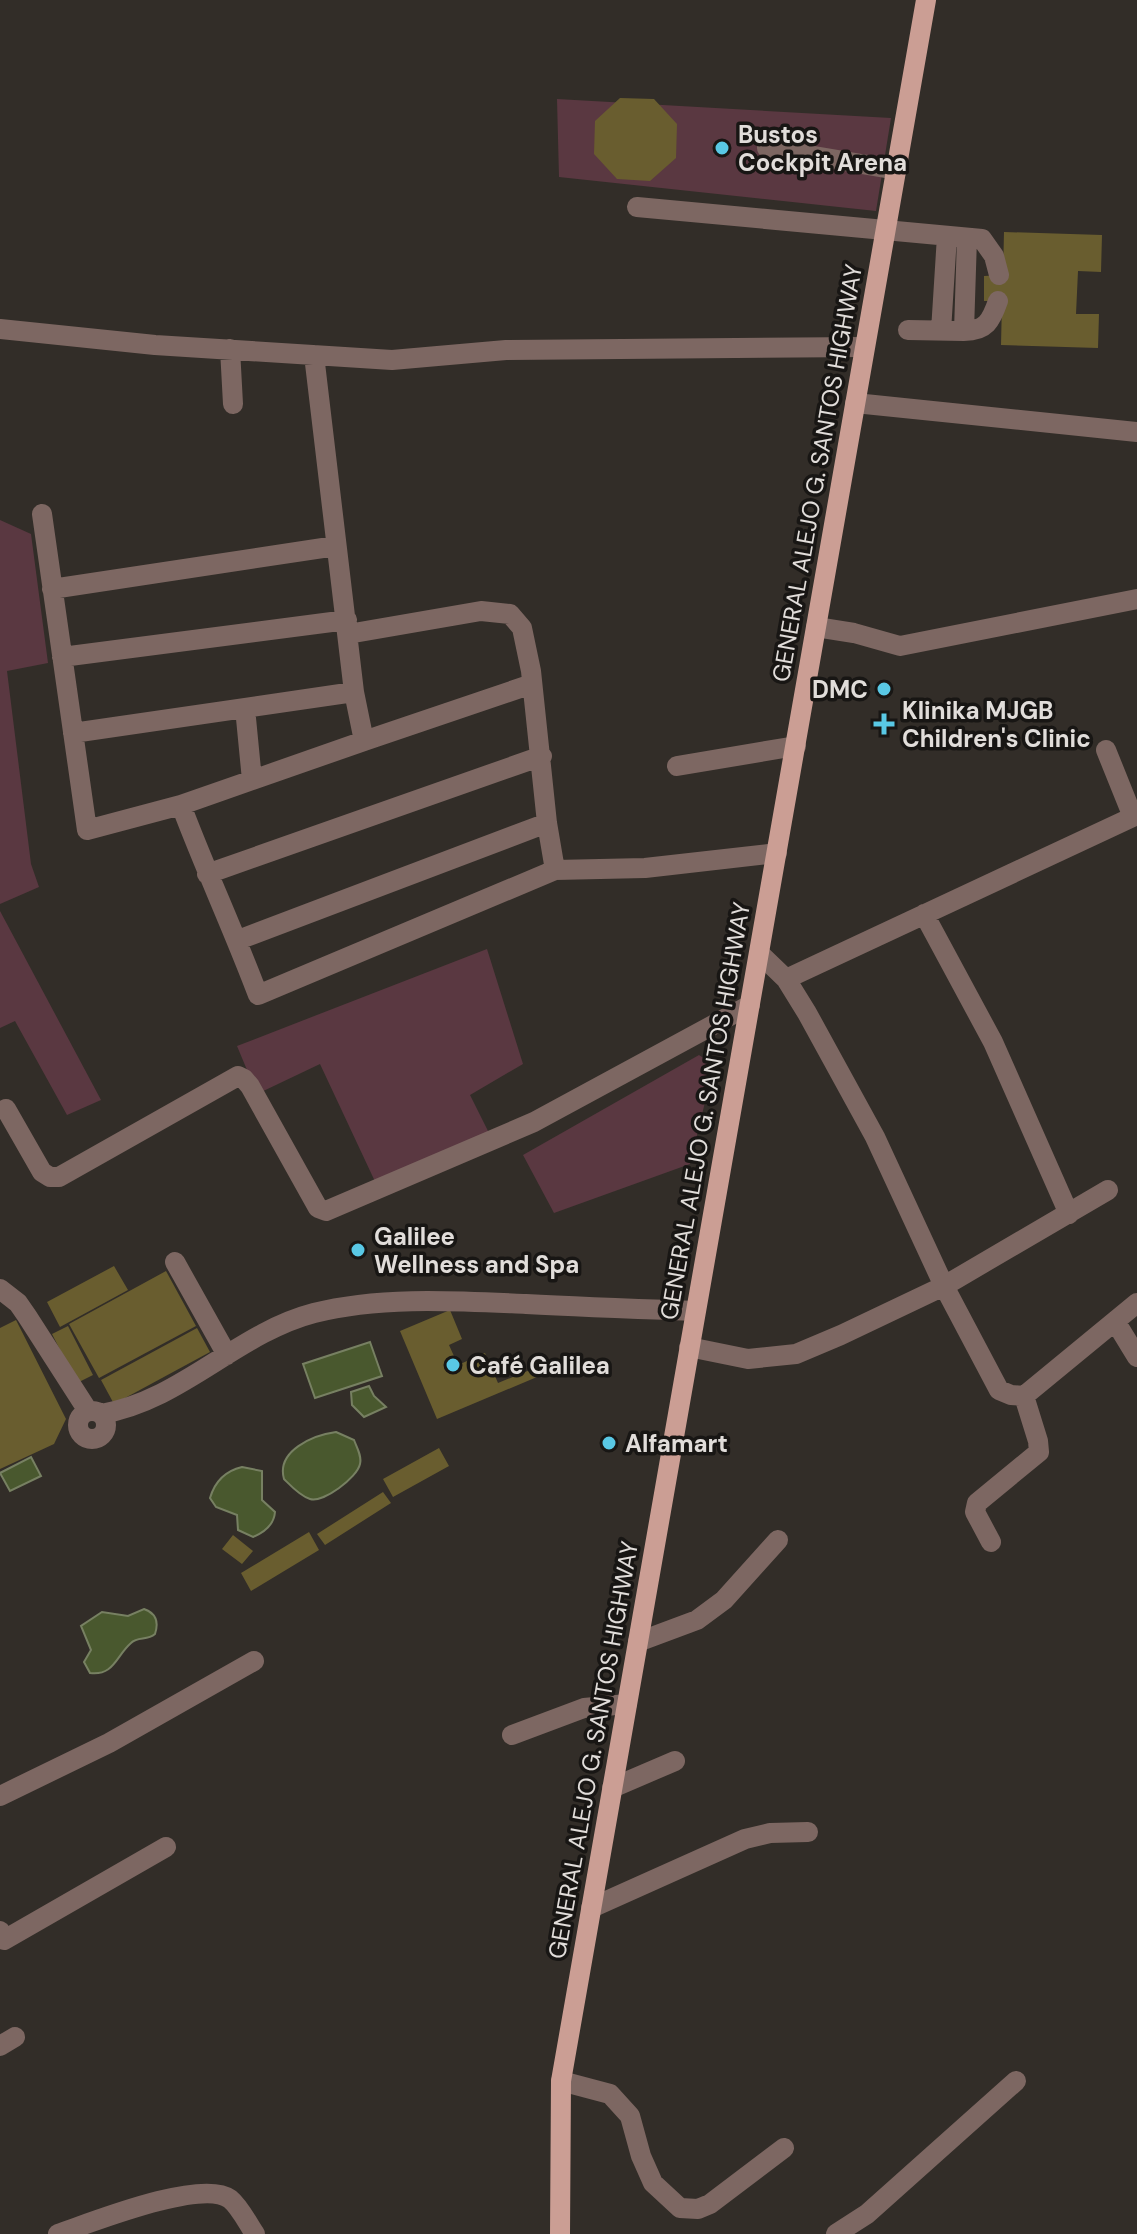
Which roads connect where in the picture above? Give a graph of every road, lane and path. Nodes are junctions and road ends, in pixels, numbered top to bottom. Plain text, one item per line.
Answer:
1 (926, 0) edge
2 (767, 148) dead end
3 (897, 170) junction
4 (637, 207) dead end
5 (885, 231) junction
6 (957, 237) junction
7 (999, 275) dead end
8 (998, 301) dead end
9 (0, 329) edge
10 (908, 330) dead end
11 (941, 331) junction
12 (964, 331) junction
13 (864, 347) junction
14 (230, 349) junction
15 (314, 355) junction
16 (855, 403) junction
17 (233, 404) dead end
18 (1137, 432) edge
19 (42, 514) dead end
20 (336, 546) junction
21 (52, 589) junction
22 (1137, 599) edge
23 (348, 627) junction
24 (816, 627) junction
25 (62, 657) junction
26 (532, 684) junction
27 (354, 692) junction
28 (245, 708) junction
29 (73, 733) junction
30 (364, 741) junction
31 (796, 746) junction
32 (1106, 750) dead end
33 (542, 756) junction
34 (677, 766) dead end
35 (252, 780) junction
36 (181, 805) junction
37 (1135, 816) edge
38 (547, 823) junction
39 (777, 853) junction
40 (555, 870) junction
41 (207, 874) junction
42 (924, 914) junction
43 (238, 940) junction
44 (761, 955) junction
45 (786, 979) junction
46 (750, 1005) junction
47 (6, 1109) dead end
48 (1108, 1190) dead end
49 (1069, 1214) junction
50 (175, 1262) dead end
51 (944, 1286) junction
52 (0, 1289) edge
53 (1137, 1303) edge
54 (695, 1311) junction
55 (1115, 1321) junction
56 (689, 1347) junction
57 (227, 1355) junction
58 (1137, 1357) edge
59 (1024, 1396) junction
60 (778, 1540) dead end
61 (991, 1542) dead end
62 (638, 1642) junction
63 (254, 1661) dead end
64 (627, 1704) junction
65 (512, 1735) dead end
66 (675, 1761) dead end
67 (612, 1788) junction
68 (0, 1796) edge
69 (808, 1832) dead end
70 (166, 1847) dead end
71 (591, 1908) junction
72 (0, 1931) edge
73 (561, 2081) junction
74 (1016, 2081) dead end
75 (784, 2148) dead end
76 (58, 2234) edge
77 (255, 2234) edge
78 (560, 2234) edge
79 (836, 2234) edge

1 - 3 main road, GENERAL ALEJO G. SANTOS HIGHWAY
2 - 3 street
3 - 5 main road, GENERAL ALEJO G. SANTOS HIGHWAY
4 - 5 street
5 - 6 street
5 - 13 main road, GENERAL ALEJO G. SANTOS HIGHWAY
6 - 7 street
6 - 11 street
6 - 12 street
8 - 12 street
9 - 14 street
10 - 11 street
11 - 12 street
13 - 15 street
13 - 16 main road, GENERAL ALEJO G. SANTOS HIGHWAY
14 - 15 street
14 - 17 street
15 - 20 street
16 - 18 street
16 - 24 main road, GENERAL ALEJO G. SANTOS HIGHWAY
19 - 21 street
20 - 21 street
20 - 23 street
21 - 25 street
22 - 24 street
23 - 25 street
23 - 26 street
23 - 27 street
24 - 31 main road, GENERAL ALEJO G. SANTOS HIGHWAY
25 - 29 street
26 - 30 street
26 - 33 street
27 - 28 street
27 - 30 street
28 - 29 street
28 - 35 street
29 - 36 street
30 - 35 street
31 - 34 street
31 - 39 main road, GENERAL ALEJO G. SANTOS HIGHWAY
32 - 37 street
33 - 38 street
33 - 41 street
35 - 36 street
36 - 41 street
37 - 42 street
38 - 40 street
38 - 43 street
39 - 40 street
39 - 44 main road, GENERAL ALEJO G. SANTOS HIGHWAY
40 - 43 street
41 - 43 street
42 - 45 street
42 - 49 street
44 - 45 street
44 - 46 main road, GENERAL ALEJO G. SANTOS HIGHWAY
45 - 51 street
46 - 47 street
46 - 54 main road, GENERAL ALEJO G. SANTOS HIGHWAY
48 - 49 street
49 - 51 street
50 - 57 street
51 - 56 street
51 - 59 street
52 - 57 street
53 - 55 street
54 - 56 main road, GENERAL ALEJO G. SANTOS HIGHWAY
54 - 57 street
55 - 58 street
55 - 59 street
56 - 62 main road, GENERAL ALEJO G. SANTOS HIGHWAY
59 - 61 street
60 - 62 street
62 - 64 main road, GENERAL ALEJO G. SANTOS HIGHWAY
63 - 68 street
64 - 65 street
64 - 67 main road, GENERAL ALEJO G. SANTOS HIGHWAY
66 - 67 street
67 - 71 main road, GENERAL ALEJO G. SANTOS HIGHWAY
69 - 71 street
70 - 72 street
71 - 73 main road, GENERAL ALEJO G. SANTOS HIGHWAY
73 - 75 street
73 - 78 main road, GENERAL ALEJO G. SANTOS HIGHWAY
74 - 79 street
76 - 77 street

